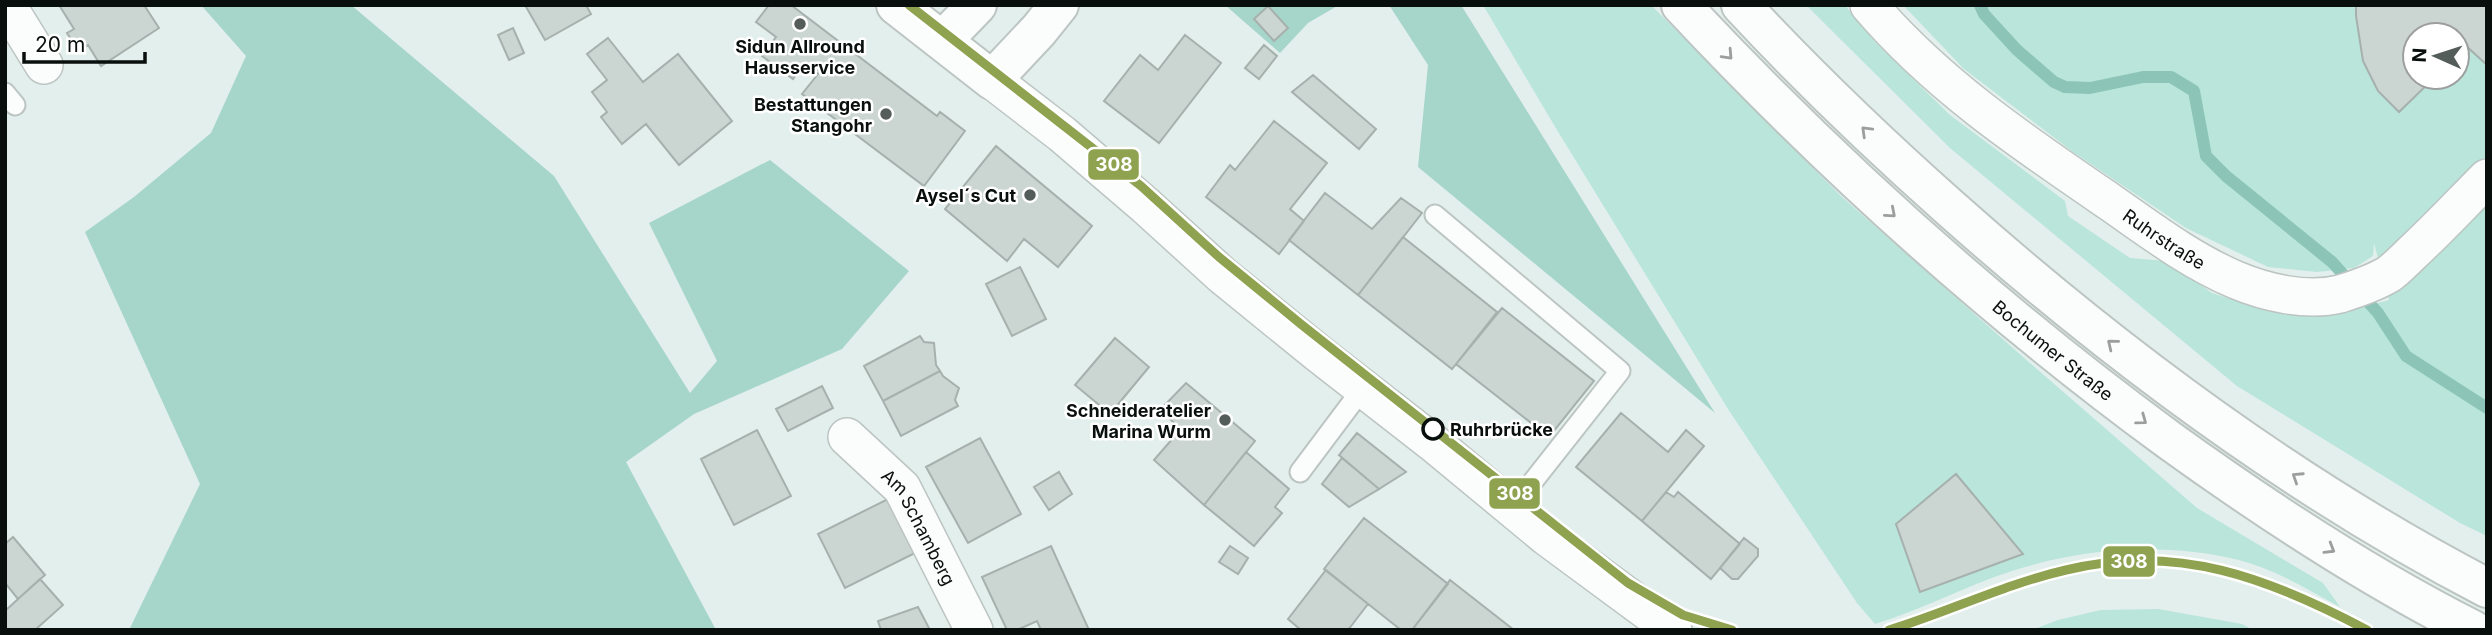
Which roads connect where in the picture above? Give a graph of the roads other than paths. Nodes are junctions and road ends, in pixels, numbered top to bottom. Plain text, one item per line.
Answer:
1 (896, 5) edge
2 (977, 5) edge
3 (1059, 5) edge
4 (1681, 5) edge
5 (1741, 5) edge
6 (1869, 5) edge
7 (10, 21) edge
8 (942, 41) junction
9 (44, 65) dead end
10 (992, 80) junction
11 (2487, 177) edge
12 (1435, 215) dead end
13 (1363, 388) junction
14 (847, 437) dead end
15 (1300, 472) dead end
16 (1512, 508) junction
17 (2474, 581) edge
18 (974, 630) edge
19 (1673, 630) edge
20 (2473, 630) edge

1 - 8 main road
2 - 8 main road
3 - 10 main road
4 -> 20 main road, Bochumer Straße
17 -> 5 main road
6 - 11 street, Ruhrstraße
7 - 9 street
8 - 10 main road
10 - 13 street
12 - 16 lane
13 - 15 lane
13 - 16 street
14 - 18 street, Am Schamberg
16 - 19 street

